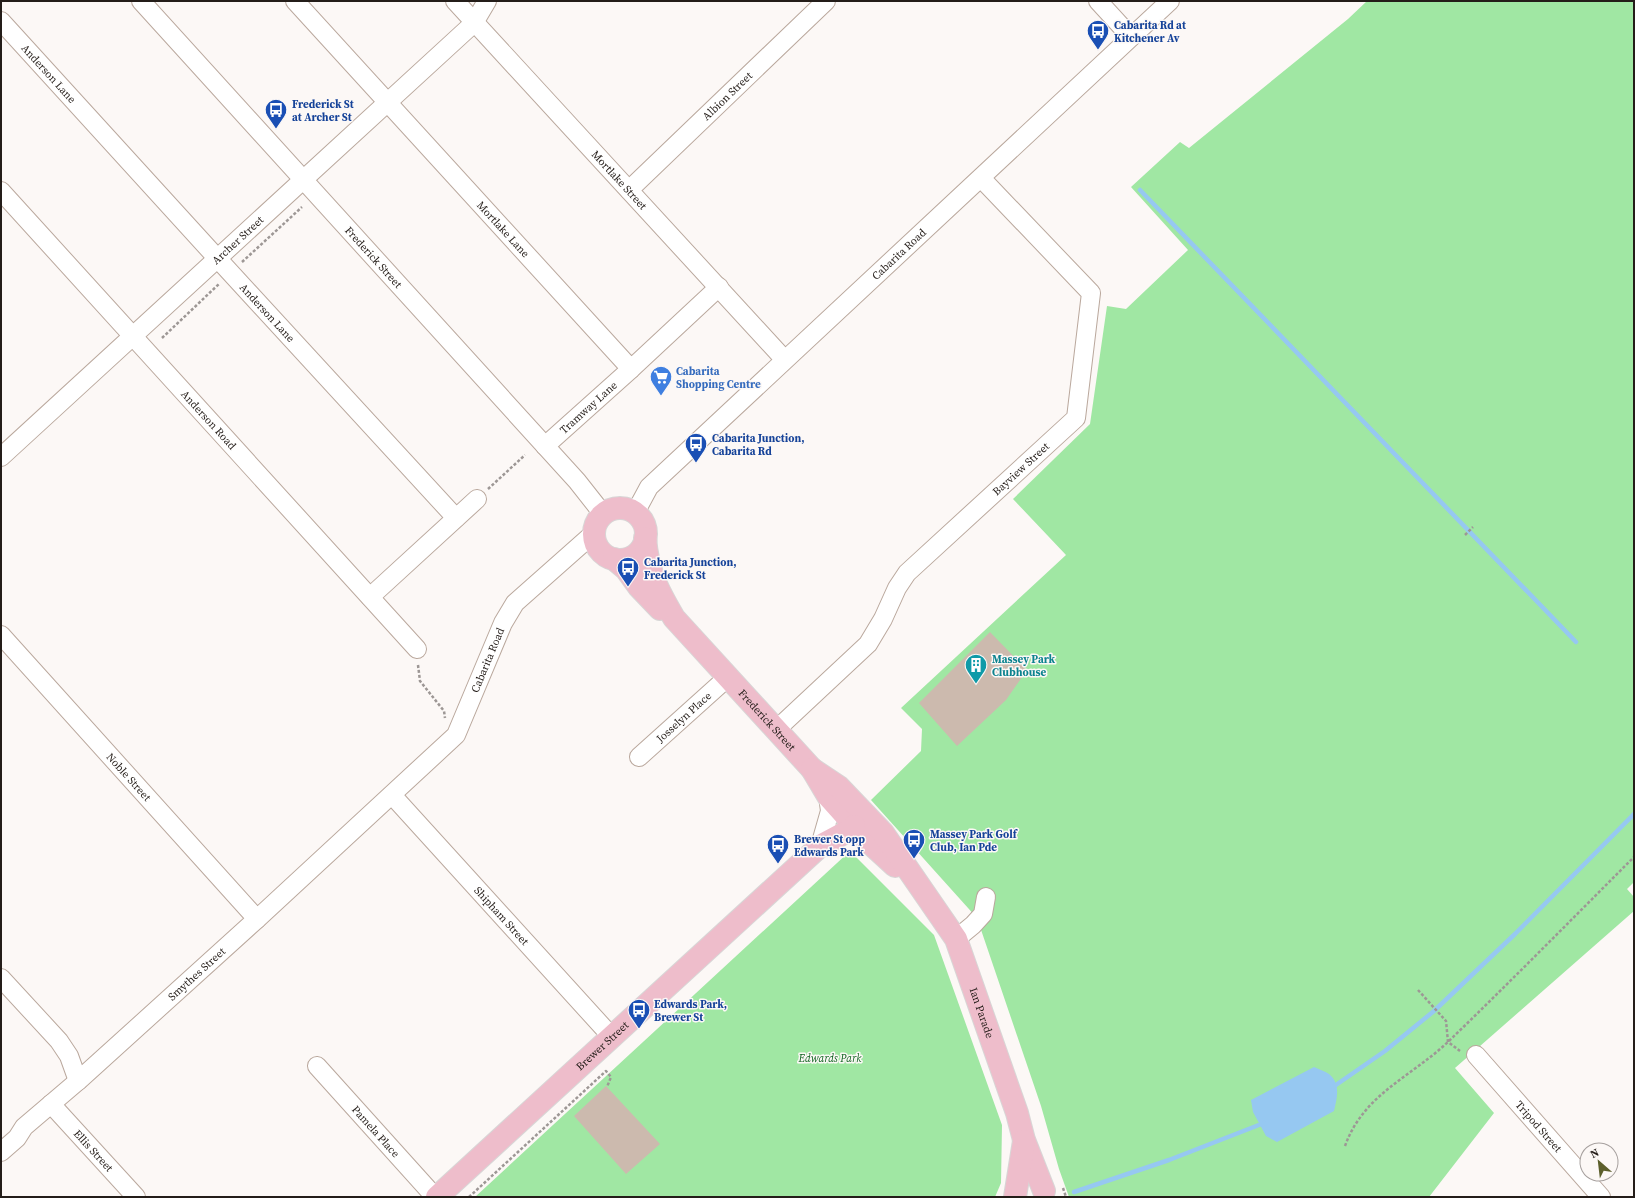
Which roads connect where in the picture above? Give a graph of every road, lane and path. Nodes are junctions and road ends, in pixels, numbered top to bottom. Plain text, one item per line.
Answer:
1 (141, 1) edge
2 (295, 1) edge
3 (455, 1) edge
4 (487, 1) edge
5 (826, 1) edge
6 (1098, 1) edge
7 (1170, 1) edge
8 (1, 21) edge
9 (474, 22) junction
10 (1131, 37) junction
11 (387, 102) junction
12 (981, 178) junction
13 (304, 179) junction
14 (629, 190) junction
15 (1, 191) edge
16 (217, 258) junction
17 (719, 287) junction
18 (132, 336) junction
19 (784, 359) junction
20 (632, 368) junction
21 (545, 446) junction
22 (525, 455) dead end
23 (1, 457) edge
24 (477, 499) joint
25 (635, 513) junction
26 (456, 518) junction
27 (599, 524) junction
28 (1473, 527) dead end
29 (1465, 535) dead end
30 (645, 538) junction
31 (614, 559) junction
32 (370, 597) junction
33 (674, 618) junction
34 (1, 635) edge
35 (417, 649) joint
36 (728, 677) junction
37 (447, 725) dead end
38 (777, 729) junction
39 (639, 757) dead end
40 (812, 769) joint
41 (392, 795) junction
42 (846, 811) junction
43 (1634, 857) edge
44 (1630, 860) junction
45 (1634, 864) edge
46 (986, 897) dead end
47 (257, 919) junction
48 (956, 939) junction
49 (1, 978) edge
50 (1418, 990) dead end
51 (611, 1036) junction
52 (58, 1041) junction
53 (1448, 1042) junction
54 (1476, 1055) joint
55 (96, 1064) junction
56 (317, 1066) dead end
57 (78, 1081) junction
58 (607, 1087) dead end
59 (51, 1104) junction
60 (1024, 1140) junction
61 (1345, 1146) dead end
62 (1, 1152) edge
63 (1049, 1194) edge
64 (136, 1197) edge
65 (436, 1197) edge
66 (469, 1197) edge
67 (1016, 1197) edge
68 (1601, 1197) edge

1 - 13 street, Frederick Street
2 - 11 street, Mortlake Lane
3 - 9 street, Mortlake Street
4 - 9 street, Archer Street
5 - 14 street, Albion Street
6 - 10 street
7 - 10 street, Cabarita Road
8 - 16 street, Anderson Lane
9 - 11 street, Archer Street
9 - 14 street, Mortlake Street
10 - 12 street, Cabarita Road
11 - 13 street, Archer Street
11 - 20 street, Mortlake Lane
12 - 19 street, Cabarita Road
12 - 38 street, Bayview Street
13 - 16 street, Archer Street
13 - 21 street, Frederick Street
14 - 17 street, Mortlake Street
15 - 18 street, Anderson Road
16 - 18 street, Archer Street
16 - 26 street, Anderson Lane
17 - 19 street, Mortlake Street
17 - 20 street
18 - 23 street, Archer Street
18 - 32 street, Anderson Road
19 - 25 street, Cabarita Road
20 - 21 street, Tramway Lane
21 - 27 street, Frederick Street
22 - 24 path
24 - 26 street
25 - 27 main road
25 - 30 main road
26 - 32 street
27 - 31 main road
27 - 41 street, Cabarita Road
28 - 29 path
30 - 31 main road
30 - 33 main road, Frederick Street
31 - 33 main road, Frederick Street
32 - 35 street, Anderson Road
33 - 36 main road, Frederick Street
34 - 47 street, Noble Street
35 - 37 path
36 - 38 main road, Frederick Street
36 - 39 street, Josselyn Place
38 - 40 main road, Frederick Street
40 - 42 main road, Ian Parade
41 - 47 street, Smythes Street
41 - 51 street, Shipham Street
42 - 48 main road, Ian Parade
42 - 51 main road, Brewer Street
43 - 44 path
44 - 45 path
44 - 53 path
46 - 48 street
47 - 55 street, Smythes Street
48 - 60 main road, Ian Parade
49 - 52 street
50 - 53 path
51 - 65 main road, Brewer Street
52 - 55 street
52 - 57 street
53 - 54 path
53 - 61 path
54 - 68 street, Tripod Street
55 - 57 street, Smythes Street
56 - 65 street, Pamela Place
57 - 59 street, Smythes Street
58 - 66 path
59 - 62 street, Smythes Street
59 - 64 street, Ellis Street
60 - 63 main road, Ian Parade
60 - 67 main road, Ian Parade
63 - 67 main road

